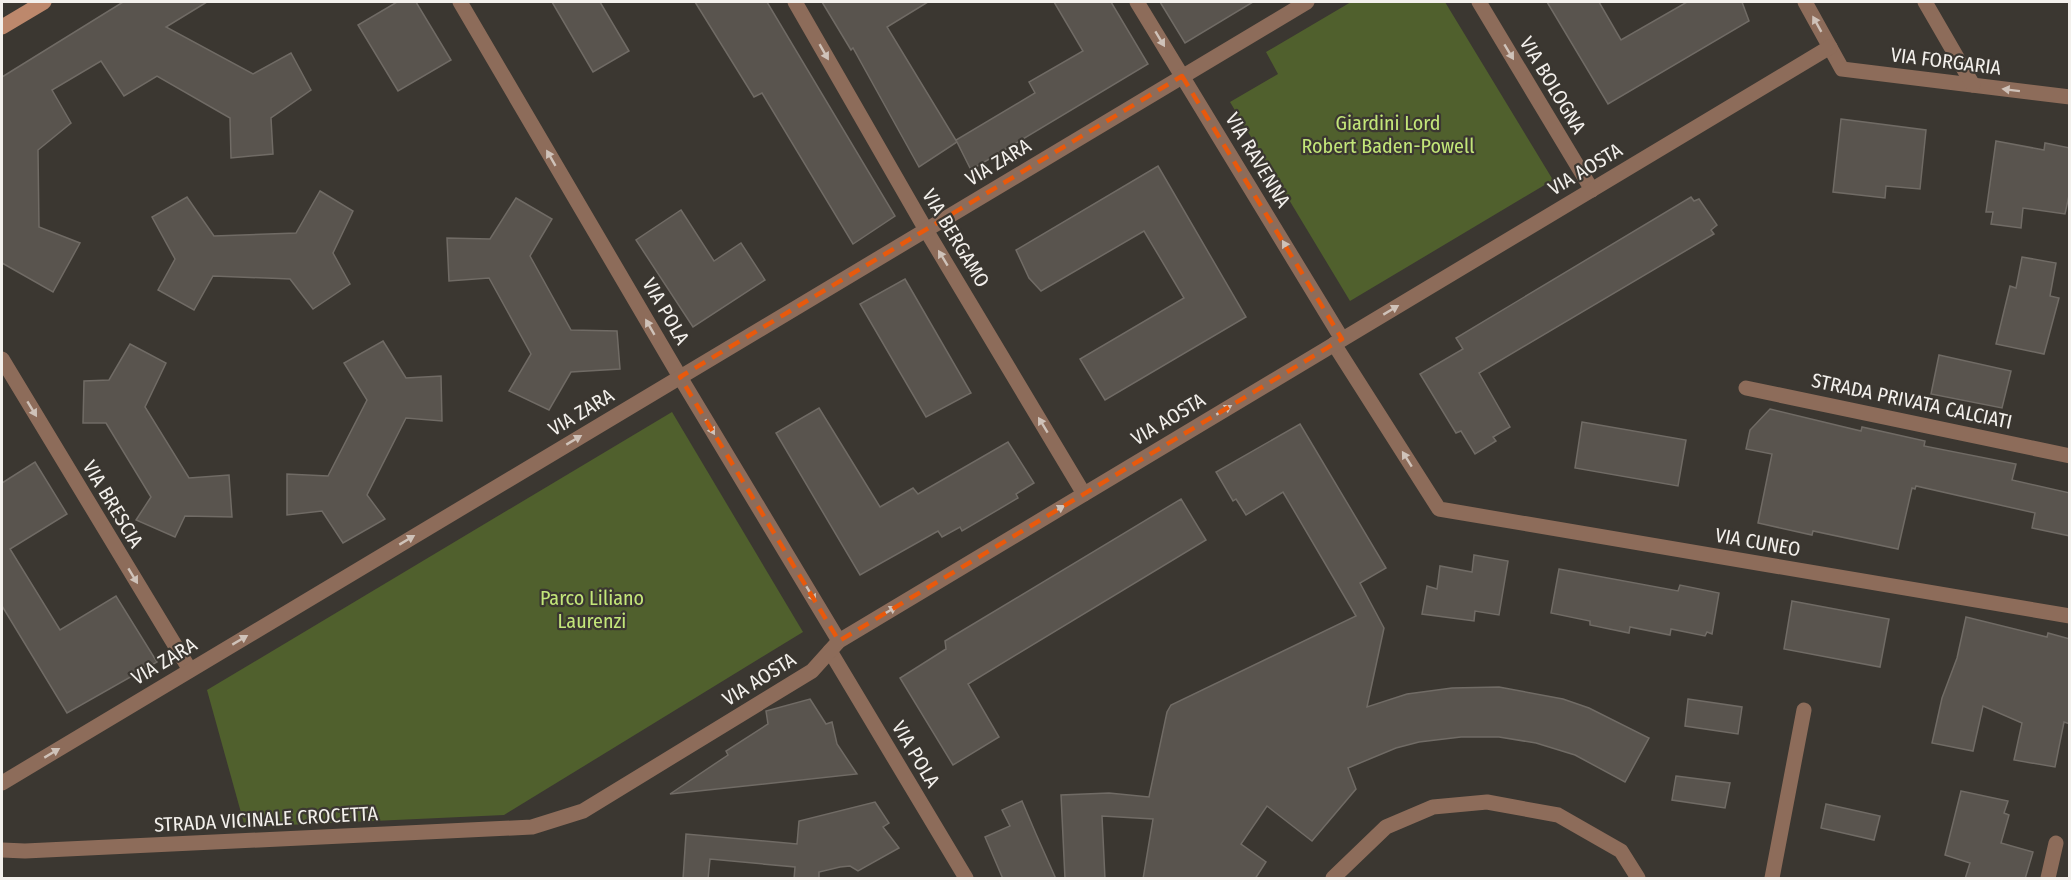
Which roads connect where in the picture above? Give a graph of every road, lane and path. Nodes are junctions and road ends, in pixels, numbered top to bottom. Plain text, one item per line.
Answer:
1 (44, 2) edge
2 (459, 2) edge
3 (795, 2) edge
4 (1137, 2) edge
5 (1307, 2) edge
6 (1479, 2) edge
7 (1804, 2) edge
8 (1925, 2) edge
9 (2, 27) edge
10 (1830, 47) junction
11 (1182, 76) junction
12 (1973, 85) junction
13 (2070, 97) edge
14 (1592, 190) junction
15 (926, 230) junction
16 (1338, 342) junction
17 (2, 359) edge
18 (680, 377) junction
19 (1746, 388) dead end
20 (2070, 456) edge
21 (1084, 494) junction
22 (1438, 509) joint
23 (2070, 616) edge
24 (834, 646) junction
25 (190, 670) junction
26 (1804, 710) dead end
27 (2, 783) edge
28 (532, 826) joint
29 (2056, 843) dead end
30 (2, 850) edge
31 (966, 879) edge
32 (1333, 879) edge
33 (1638, 879) edge
34 (1772, 879) edge
35 (2048, 879) edge

1 - 9 main road
18 -> 2 street, VIA POLA
3 -> 15 street, VIA BERGAMO
4 -> 11 street, VIA RAVENNA
5 - 11 street, VIA ZARA
6 -> 14 street, VIA BOLOGNA
10 -> 7 street
8 - 12 street
10 - 12 street, VIA FORGARIA
10 - 14 street, VIA AOSTA
11 - 15 street, VIA ZARA
16 -> 11 street, VIA RAVENNA
13 -> 12 street, VIA FORGARIA
16 -> 14 street, VIA AOSTA
15 - 18 street, VIA ZARA
21 -> 15 street, VIA BERGAMO
21 -> 16 street, VIA AOSTA
22 -> 16 street, VIA RAVENNA
17 -> 25 street, VIA BRESCIA
18 -> 24 street, VIA POLA
25 -> 18 street, VIA ZARA
19 - 20 street, STRADA PRIVATA CALCIATI
24 -> 21 street, VIA AOSTA
22 - 23 street, VIA CUNEO
24 - 28 street, VIA AOSTA
24 - 31 street, VIA POLA
27 -> 25 street, VIA ZARA
26 - 34 street
28 - 30 street, STRADA VICINALE CROCETTA
29 - 35 street
32 - 33 street

